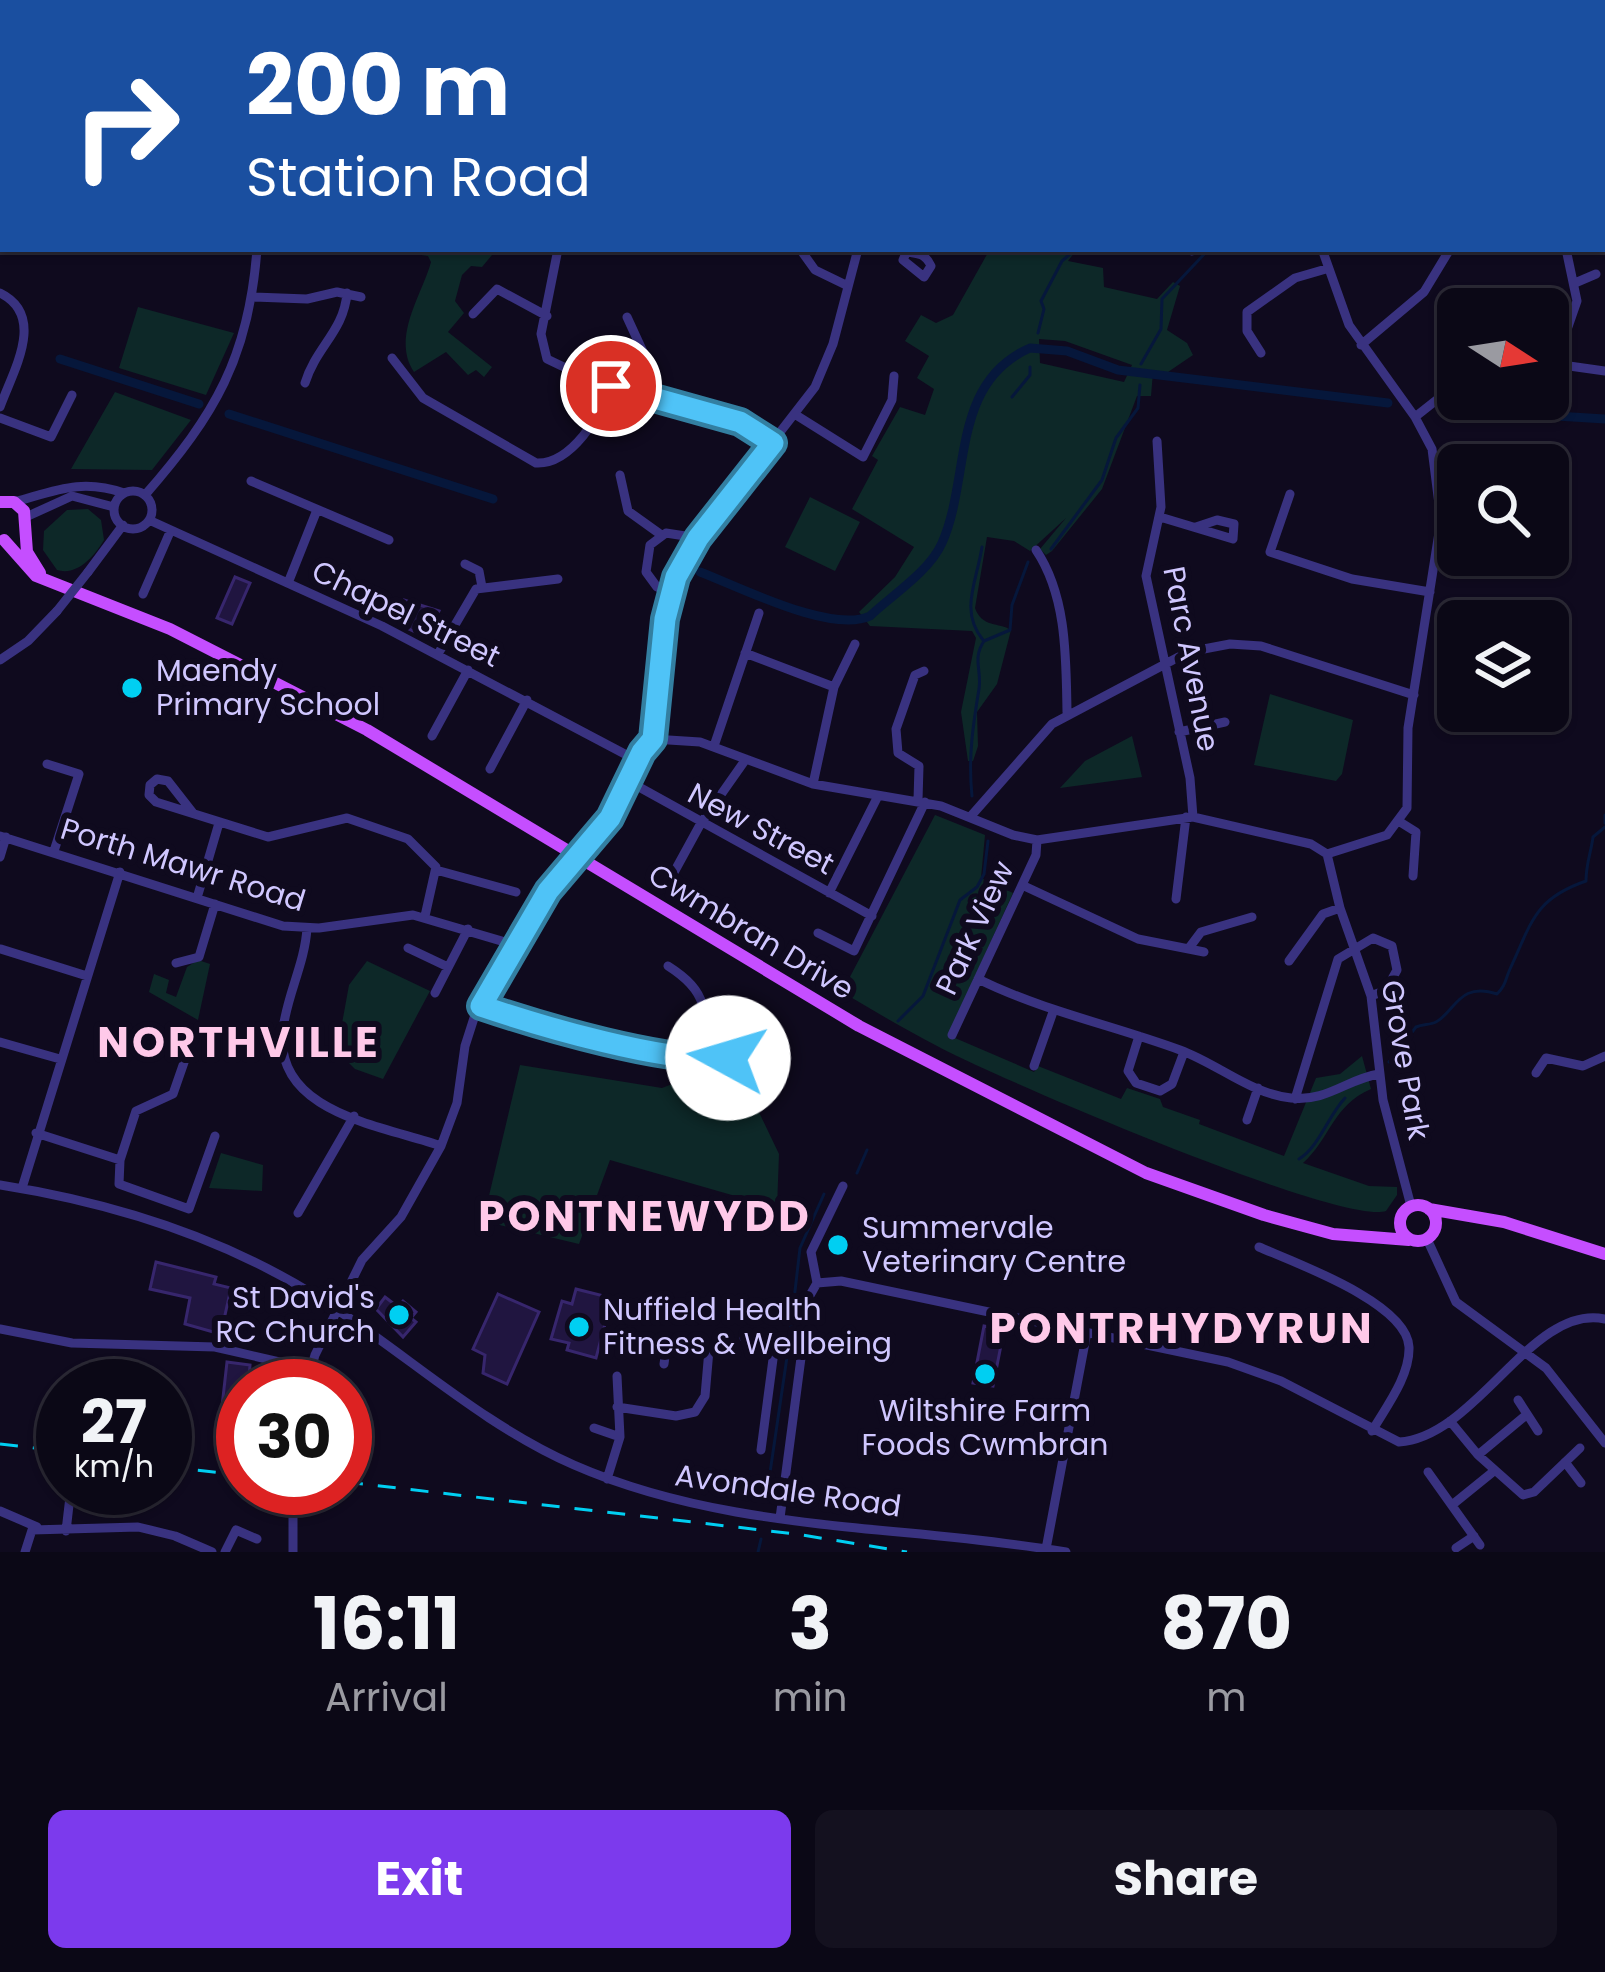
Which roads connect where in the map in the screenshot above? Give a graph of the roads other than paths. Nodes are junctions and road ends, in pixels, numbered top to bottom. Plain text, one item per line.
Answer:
1 (257, 252) edge
2 (558, 252) edge
3 (802, 252) edge
4 (857, 252) edge
5 (1323, 252) edge
6 (1448, 252) edge
7 (1567, 252) edge
8 (1326, 269) junction
9 (1596, 274) dead end
10 (1575, 283) junction
11 (846, 285) junction
12 (347, 292) junction
13 (0, 293) edge
14 (361, 296) dead end
15 (254, 297) junction
16 (473, 314) dead end
17 (547, 316) junction
18 (627, 317) dead end
19 (1569, 320) edge
20 (1361, 345) junction
21 (1261, 353) dead end
22 (392, 358) dead end
23 (1569, 366) edge
24 (1605, 371) edge
25 (894, 376) dead end
26 (305, 383) dead end
27 (611, 386) junction
28 (637, 394) junction
29 (73, 395) dead end
30 (1437, 400) edge
31 (0, 407) edge
32 (796, 415) junction
33 (1415, 417) junction
34 (0, 418) edge
35 (1157, 441) dead end
36 (773, 443) junction
37 (620, 476) dead end
38 (250, 481) dead end
39 (124, 493) junction
40 (145, 494) junction
41 (1291, 494) dead end
42 (7, 502) edge
43 (114, 507) junction
44 (317, 510) junction
45 (1160, 517) junction
46 (149, 520) junction
47 (26, 523) junction
48 (123, 525) junction
49 (1196, 527) dead end
50 (170, 532) junction
51 (660, 534) junction
52 (698, 538) junction
53 (2, 540) edge
54 (389, 541) dead end
55 (1036, 550) dead end
56 (465, 564) dead end
57 (558, 578) dead end
58 (288, 583) junction
59 (55, 585) junction
60 (482, 586) junction
61 (1430, 592) junction
62 (143, 593) dead end
63 (670, 593) junction
64 (759, 614) dead end
65 (855, 644) dead end
66 (745, 653) junction
67 (438, 654) junction
68 (0, 660) edge
69 (1164, 663) junction
70 (468, 670) junction
71 (924, 671) dead end
72 (834, 687) junction
73 (1414, 695) junction
74 (526, 700) junction
75 (1067, 712) junction
76 (1225, 722) dead end
77 (1179, 732) junction
78 (432, 736) dead end
79 (653, 739) junction
80 (713, 746) junction
81 (746, 759) junction
82 (638, 761) junction
83 (47, 764) dead end
84 (490, 769) dead end
85 (630, 782) junction
86 (813, 784) junction
87 (878, 796) junction
88 (921, 801) junction
89 (193, 813) junction
90 (971, 816) junction
91 (1190, 817) junction
92 (1400, 822) junction
93 (219, 823) junction
94 (700, 823) junction
95 (3, 837) edge
96 (1036, 840) junction
97 (54, 851) junction
98 (1327, 854) junction
99 (0, 857) edge
100 (436, 869) junction
101 (120, 872) junction
102 (1413, 876) dead end
103 (1022, 885) junction
104 (516, 892) dead end
105 (830, 893) junction
106 (196, 898) junction
107 (1176, 899) dead end
108 (215, 904) junction
109 (1340, 908) junction
110 (424, 916) junction
111 (872, 916) junction
112 (1252, 917) dead end
113 (734, 920) dead end
114 (307, 928) junction
115 (468, 929) junction
116 (818, 933) dead end
117 (515, 945) junction
118 (1356, 947) junction
119 (408, 948) dead end
120 (1189, 948) junction
121 (1, 949) edge
122 (1204, 952) dead end
123 (1289, 962) dead end
124 (176, 963) dead end
125 (668, 966) dead end
126 (448, 967) junction
127 (87, 976) junction
128 (978, 979) junction
129 (435, 993) dead end
130 (1372, 996) junction
131 (481, 1006) junction
132 (1053, 1012) junction
133 (952, 1035) dead end
134 (1139, 1036) junction
135 (0, 1042) edge
136 (189, 1048) dead end
137 (1184, 1052) junction
138 (1605, 1056) edge
139 (700, 1058) junction
140 (728, 1058) dead end
141 (60, 1059) junction
142 (1034, 1066) dead end
143 (1536, 1072) dead end
144 (1378, 1074) junction
145 (1258, 1088) junction
146 (1295, 1099) junction
147 (354, 1116) junction
148 (1247, 1120) dead end
149 (36, 1133) junction
150 (215, 1136) dead end
151 (442, 1146) junction
152 (120, 1160) junction
153 (0, 1185) edge
154 (843, 1186) dead end
155 (22, 1188) junction
156 (1430, 1209) junction
157 (1406, 1212) junction
158 (298, 1213) dead end
159 (1469, 1216) junction
160 (1430, 1235) junction
161 (1378, 1237) junction
162 (1409, 1240) junction
163 (1259, 1247) dead end
164 (1605, 1254) edge
165 (817, 1283) junction
166 (339, 1311) junction
167 (1605, 1319) edge
168 (0, 1329) edge
169 (1087, 1332) junction
170 (744, 1338) dead end
171 (775, 1344) junction
172 (802, 1349) junction
173 (1528, 1351) junction
174 (267, 1359) edge
175 (315, 1359) edge
176 (664, 1364) dead end
177 (617, 1376) dead end
178 (1518, 1400) dead end
179 (616, 1407) junction
180 (1525, 1416) junction
181 (1450, 1421) junction
182 (594, 1428) dead end
183 (1372, 1431) junction
184 (1538, 1431) dead end
185 (620, 1437) junction
186 (1605, 1443) edge
187 (1580, 1448) dead end
188 (761, 1450) dead end
189 (1478, 1456) junction
190 (1564, 1462) junction
191 (1494, 1471) junction
192 (1429, 1472) dead end
193 (608, 1479) junction
194 (1581, 1483) dead end
195 (1452, 1505) junction
196 (0, 1511) edge
197 (68, 1515) edge
198 (293, 1515) edge
199 (780, 1518) junction
200 (37, 1527) junction
201 (66, 1531) junction
202 (257, 1539) dead end
203 (1456, 1548) dead end
204 (1046, 1549) junction
205 (25, 1552) edge
206 (212, 1552) edge
207 (225, 1552) edge
208 (293, 1552) edge
209 (1066, 1552) edge

1 - 15 street
2 - 17 street
3 - 11 street
4 - 11 street
5 - 8 street
6 - 20 street
7 - 10 street
8 - 20 street
8 - 21 street
9 - 10 street
10 - 19 street
11 - 32 street
12 - 14 street
12 - 15 street
12 - 26 street
13 - 31 street
15 - 40 street
16 - 17 street
17 - 27 street
18 - 28 street
20 - 33 street
22 - 27 street
23 - 24 street
25 - 32 street
27 - 28 street
28 - 36 street
29 - 34 street
30 - 33 street
32 - 36 street
33 - 61 street
35 - 45 street, Parc Avenue
36 - 52 street
37 - 51 street
38 - 44 street
39 - 40 street
39 - 42 street
39 - 43 street
40 - 46 street
41 - 61 street
42 - 47 main road
43 - 47 street, Cwmbran Drive
43 - 48 street
44 - 54 street
44 - 58 street
45 - 49 street
45 - 69 street, Parc Avenue
46 - 48 street
46 - 50 street, Chapel Street
47 - 53 main road, Cwmbran Drive
47 - 59 main road
48 - 68 street, bridge
50 - 58 street, Chapel Street
50 - 62 street
51 - 52 street
51 - 63 street
52 - 63 street
53 - 59 main road, Cwmbran Drive
55 - 75 street
56 - 60 street
57 - 60 street
58 - 67 street, Chapel Street
59 - 161 main road, Cwmbran Drive
60 - 67 street
61 - 73 street
63 - 79 street
64 - 66 street
65 - 72 street
66 - 72 street
66 - 80 street
67 - 70 street, Chapel Street
69 - 73 street
69 - 75 street
69 - 77 street, Parc Avenue
70 - 74 street, Chapel Street
70 - 78 street
71 - 88 street
72 - 86 street
73 - 92 street
74 - 82 street, Chapel Street
74 - 84 street
75 - 90 street
76 - 77 street
77 - 91 street, Parc Avenue
79 - 80 street
79 - 82 street
80 - 81 street
81 - 86 street
81 - 94 street
82 - 85 street
83 - 97 street
85 - 94 street, New Street
85 - 117 street, bridge
86 - 87 street
87 - 88 street
87 - 105 street
88 - 90 street
88 - 111 street
89 - 89 street
89 - 93 street
90 - 96 street
91 - 96 street
91 - 98 street
91 - 107 street, Parc Avenue
92 - 98 street
92 - 102 street
93 - 100 street
93 - 106 street
94 - 105 street, New Street
94 - 113 street
95 - 97 street, Porth Mawr Road
95 - 99 street
96 - 103 street, Park View
97 - 101 street, Porth Mawr Road
98 - 109 street, Grove Park
100 - 104 street
100 - 110 street
101 - 106 street, Porth Mawr Road
101 - 127 street
103 - 120 street
103 - 128 street, Park View
105 - 111 street, New Street
106 - 108 street, Porth Mawr Road
108 - 114 street, Porth Mawr Road
108 - 124 street
109 - 118 street, Grove Park
109 - 123 street
110 - 114 street, Porth Mawr Road
110 - 115 street
111 - 116 street
112 - 120 street
114 - 147 street
115 - 117 street
115 - 126 street
117 - 131 street
118 - 130 street, Grove Park
118 - 130 street
118 - 146 street
119 - 126 street
120 - 122 street
121 - 127 street
125 - 139 street
126 - 129 street
127 - 141 street
128 - 132 street
128 - 133 street, Park View
130 - 144 street, Grove Park
131 - 139 street
131 - 151 street
132 - 134 street
132 - 142 street
134 - 137 street
134 - 137 street
135 - 141 street
136 - 152 street
137 - 145 street
138 - 143 street
139 - 140 street
141 - 149 street
144 - 146 street
144 - 157 street, Grove Park
145 - 146 street
145 - 148 street
147 - 151 street
147 - 158 street
149 - 152 street
149 - 155 street
150 - 152 street
151 - 166 street
153 - 155 street, Avondale Road
154 - 165 street
155 - 166 street, Avondale Road
156 - 157 main road
156 - 159 main road
156 - 160 main road
157 - 161 main road
157 - 162 main road
159 - 160 main road
159 - 164 main road
160 - 162 main road
160 - 173 street
161 - 162 main road, Cwmbran Drive
163 - 183 street
165 - 169 street
165 - 172 street
166 - 175 street
166 - 193 street, Avondale Road
167 - 173 street
168 - 174 street
169 - 183 street
169 - 204 street
170 - 171 street
171 - 172 street
171 - 188 street
172 - 199 street
173 - 181 street
173 - 186 street
176 - 179 street
177 - 179 street
178 - 180 street
179 - 185 street
180 - 184 street
180 - 189 street
181 - 183 street
181 - 189 street
182 - 185 street
185 - 193 street
187 - 190 street
189 - 191 street
190 - 191 street
190 - 194 street
191 - 195 street
192 - 195 street
193 - 199 street, Avondale Road
195 - 203 street
196 - 200 street
197 - 201 street
198 - 208 street
199 - 204 street, Avondale Road
200 - 201 street
200 - 205 street
201 - 206 street
202 - 207 street
204 - 209 street, Avondale Road

